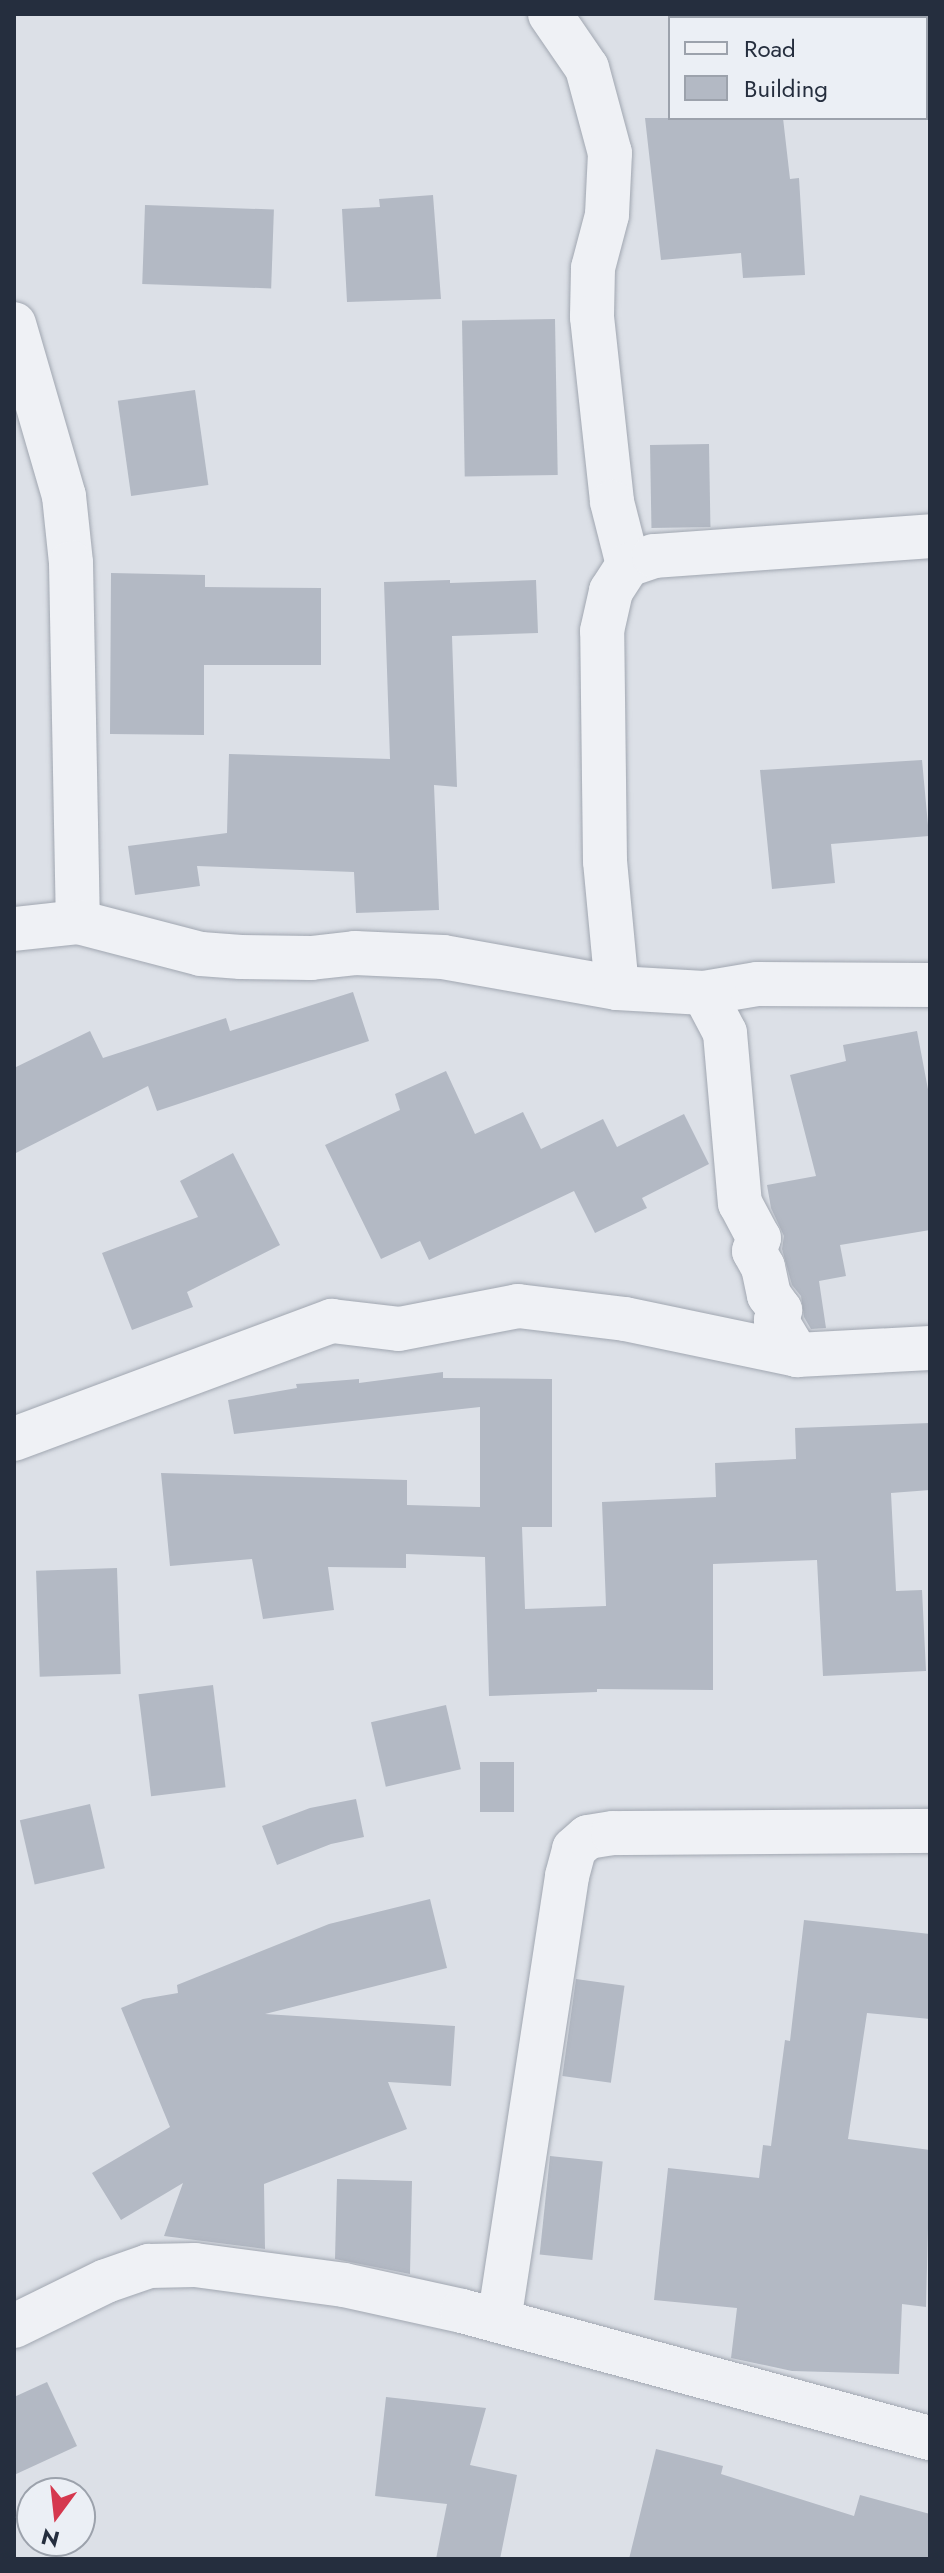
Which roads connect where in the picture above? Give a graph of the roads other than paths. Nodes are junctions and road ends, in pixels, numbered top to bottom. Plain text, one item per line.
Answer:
1 (550, 14) edge
2 (14, 324) edge
3 (930, 536) edge
4 (628, 565) junction
5 (78, 922) junction
6 (14, 929) edge
7 (930, 985) edge
8 (617, 988) junction
9 (704, 993) junction
10 (930, 1348) edge
11 (797, 1355) junction
12 (14, 1439) edge
13 (930, 1831) edge
14 (499, 2321) junction
15 (14, 2326) edge
16 (930, 2438) edge

1 - 4 street
2 - 5 street
3 - 4 street
4 - 8 street
5 - 6 street
5 - 8 street
7 - 9 street
8 - 9 street
9 - 11 street
10 - 11 street
11 - 12 street
13 - 14 street
14 - 15 street
14 - 16 street

